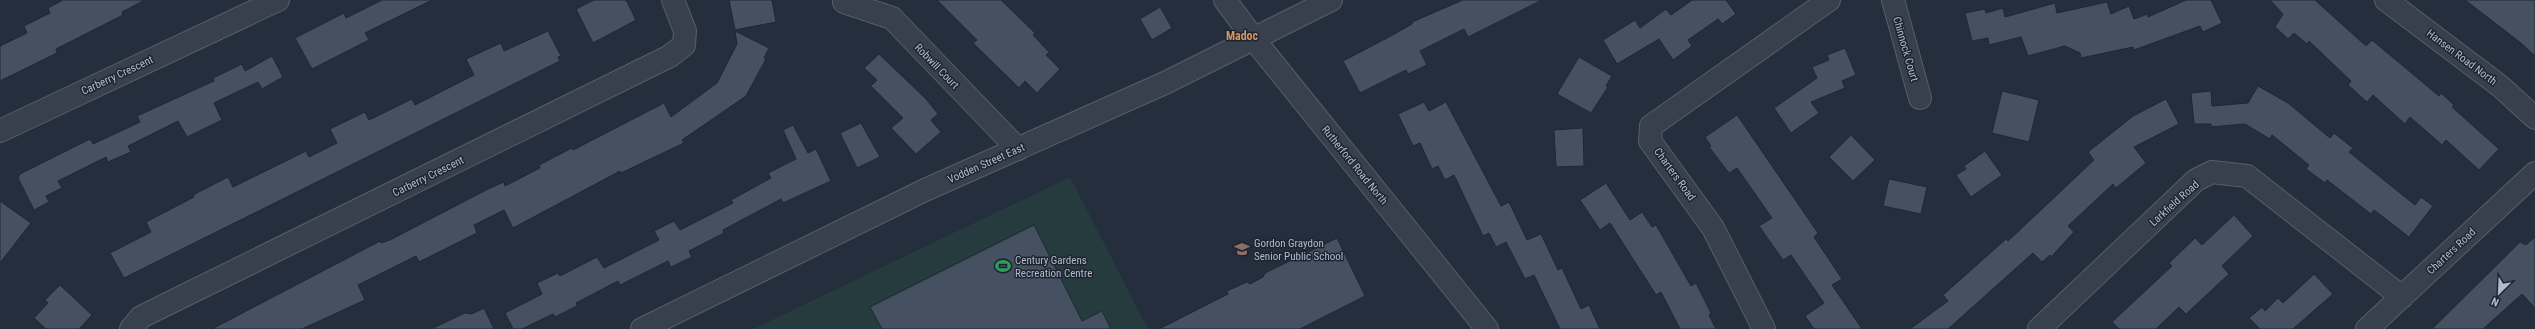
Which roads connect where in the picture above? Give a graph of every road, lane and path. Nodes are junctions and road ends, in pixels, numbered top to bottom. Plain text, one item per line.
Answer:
1 (278, 0) edge
2 (673, 0) edge
3 (1225, 0) edge
4 (1331, 0) edge
5 (1829, 0) edge
6 (1893, 0) edge
7 (2386, 0) edge
8 (844, 2) dead end
9 (1254, 38) junction
10 (1920, 98) dead end
11 (2535, 118) edge
12 (0, 130) edge
13 (1018, 149) junction
14 (2535, 173) edge
15 (2402, 297) junction
16 (130, 329) edge
17 (642, 329) edge
18 (1487, 329) edge
19 (1764, 329) edge
20 (2039, 329) edge
21 (2367, 329) edge

1 - 12 street, Carberry Crescent
2 - 16 street, Carberry Crescent
3 - 9 street, Rutherford Road North
4 - 9 street, Vodden Street East
5 - 19 street, Charters Road
6 - 10 street, Chinnock Court
7 - 11 street, Hansen Road North
8 - 13 street, Robwill Court
9 - 13 street, Vodden Street East
9 - 18 street, Rutherford Road North
13 - 17 street, Vodden Street East
14 - 15 street, Charters Road
15 - 20 street, Larkfield Road
15 - 21 street, Charters Road

